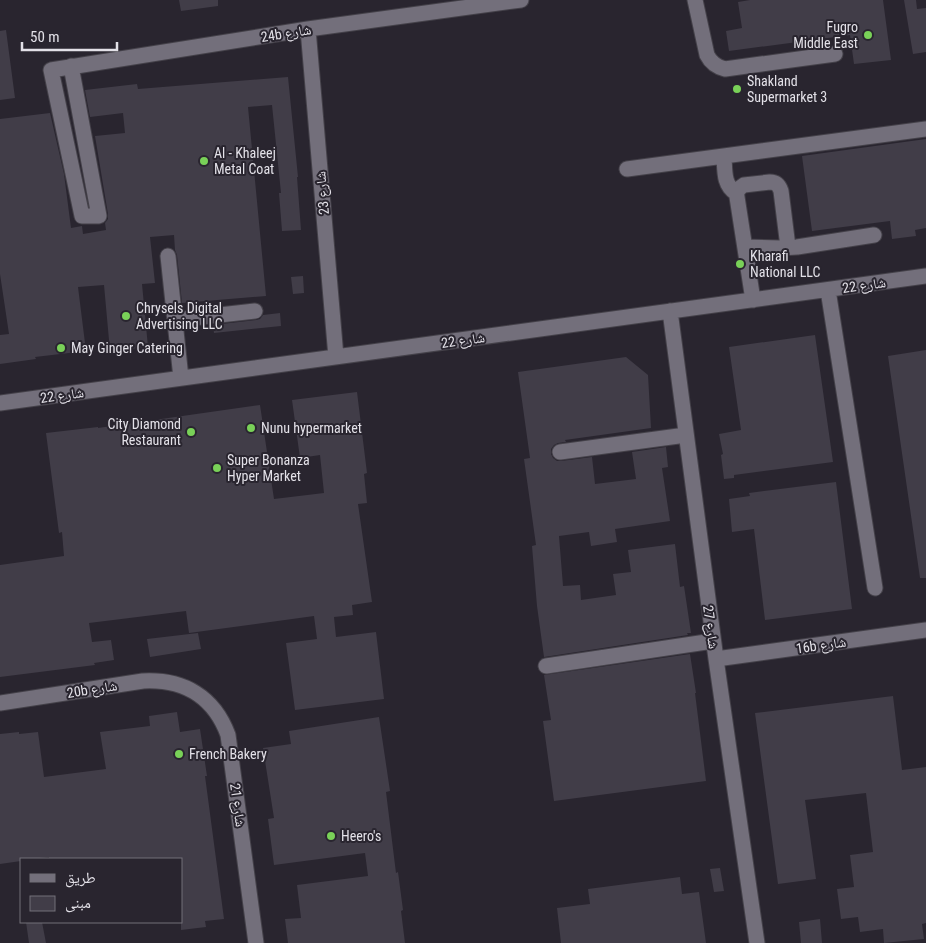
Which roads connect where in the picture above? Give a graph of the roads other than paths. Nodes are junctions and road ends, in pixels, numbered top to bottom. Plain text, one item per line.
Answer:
1 (521, 0) edge
2 (695, 0) edge
3 (308, 29) junction
4 (835, 54) dead end
5 (71, 66) junction
6 (926, 129) edge
7 (724, 156) junction
8 (627, 169) dead end
9 (736, 193) junction
10 (874, 235) dead end
11 (745, 247) junction
12 (788, 247) junction
13 (164, 256) dead end
14 (926, 276) edge
15 (828, 290) junction
16 (754, 300) junction
17 (255, 311) dead end
18 (670, 311) junction
19 (175, 318) junction
20 (336, 357) junction
21 (181, 378) junction
22 (0, 403) edge
23 (686, 435) junction
24 (560, 452) dead end
25 (875, 588) dead end
26 (926, 630) edge
27 (713, 641) junction
28 (716, 660) junction
29 (546, 666) dead end
30 (184, 687) joint
31 (0, 703) edge
32 (256, 943) edge
33 (756, 943) edge

1 - 3 street, 24b شارع
2 - 4 street
3 - 5 street, 24b شارع
3 - 20 street, شارع 23
5 - 5 street, 24b شارع
6 - 7 street
7 - 8 street
7 - 9 street
9 - 11 street
9 - 12 street
10 - 12 street
11 - 12 street
11 - 16 street
13 - 19 street
14 - 15 street, شارع 22
15 - 16 street, شارع 22
15 - 25 street
16 - 18 street, شارع 22
17 - 19 street
18 - 20 street, شارع 22
18 - 23 street, شارع 27
19 - 21 street
20 - 21 street, شارع 22
21 - 22 street, شارع 22
23 - 24 street
23 - 27 street, شارع 27
26 - 28 street, 16b شارع
27 - 28 street, شارع 27
27 - 29 street
28 - 33 street, شارع 27
30 - 31 street, 20b شارع
30 - 32 street, شارع 21

